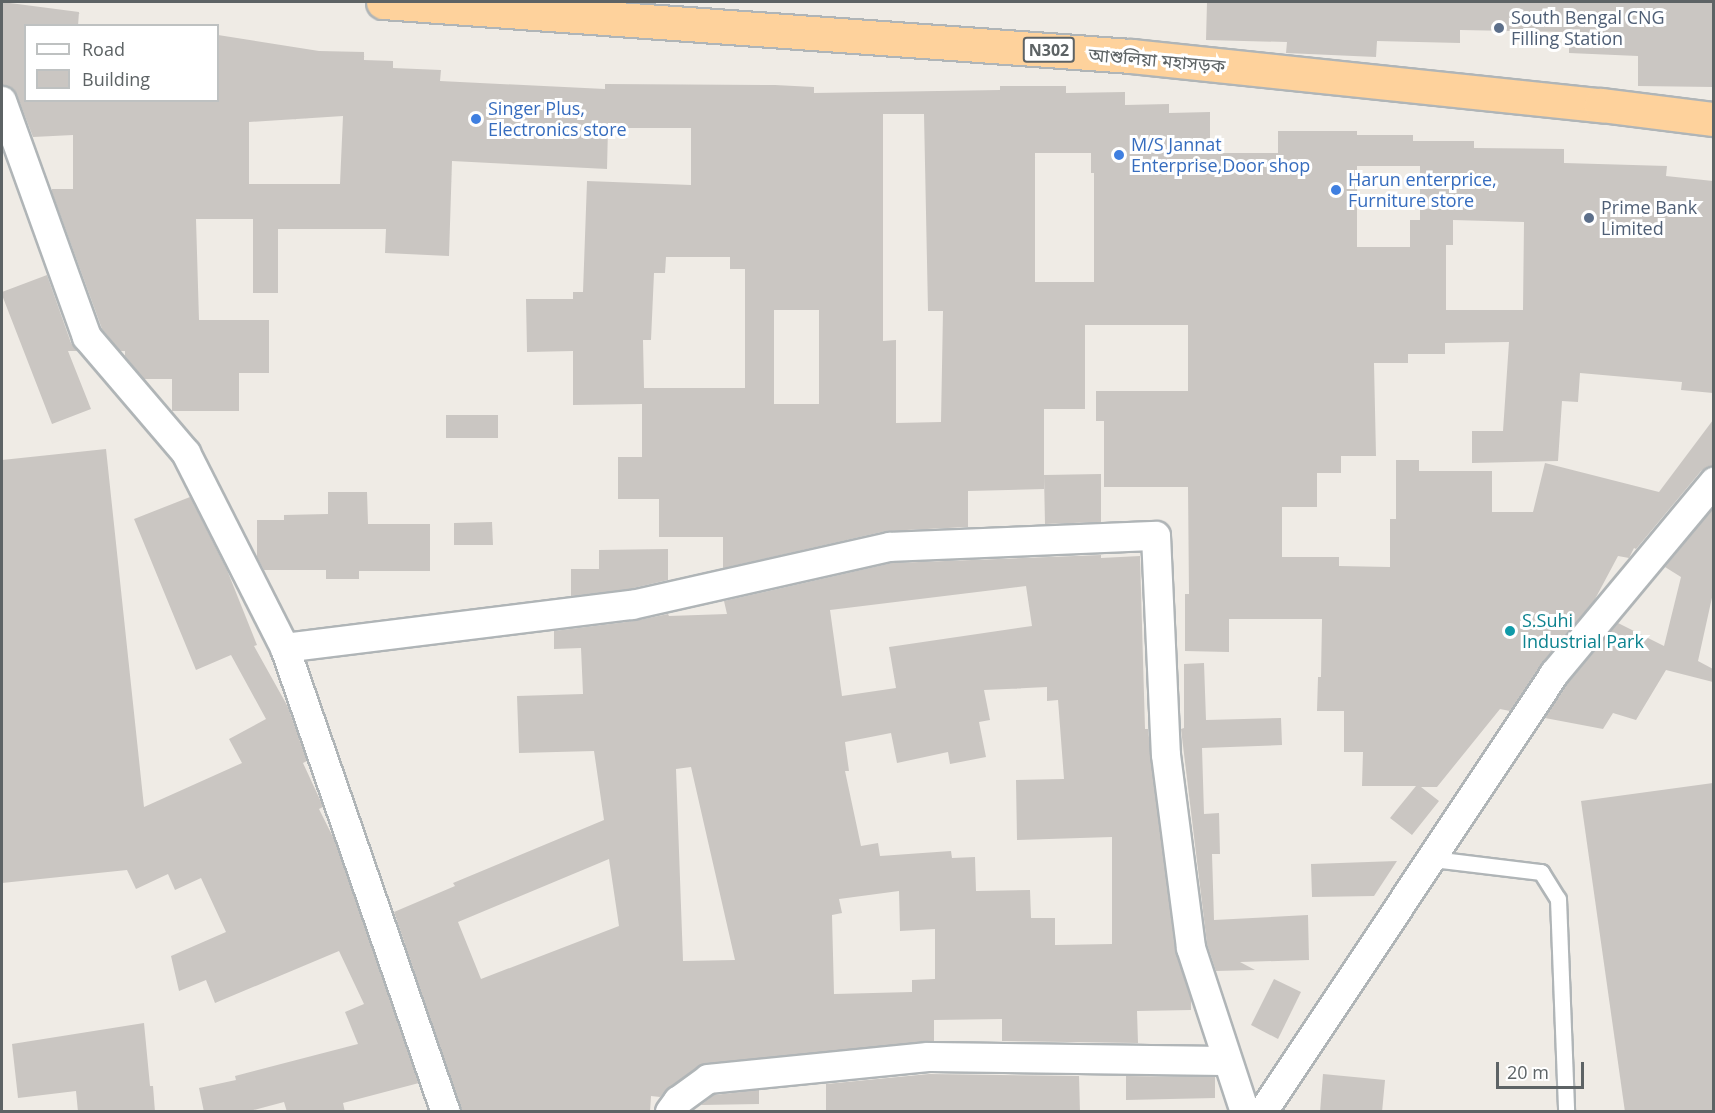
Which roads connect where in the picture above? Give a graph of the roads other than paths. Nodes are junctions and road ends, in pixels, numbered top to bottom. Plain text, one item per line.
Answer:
1 (383, 2) edge
2 (2, 101) edge
3 (1713, 119) edge
4 (1713, 482) edge
5 (285, 648) junction
6 (1432, 859) junction
7 (1227, 1061) junction
8 (446, 1112) edge
9 (670, 1112) edge
10 (1245, 1112) edge
11 (1263, 1112) edge
12 (1566, 1112) edge

1 - 3 highway, আশুলিয়া মহাসড়ক / N302
2 - 5 street
4 - 6 street
5 - 7 street
5 - 8 street
6 - 11 street
6 - 12 lane
7 - 9 street
7 - 10 street

